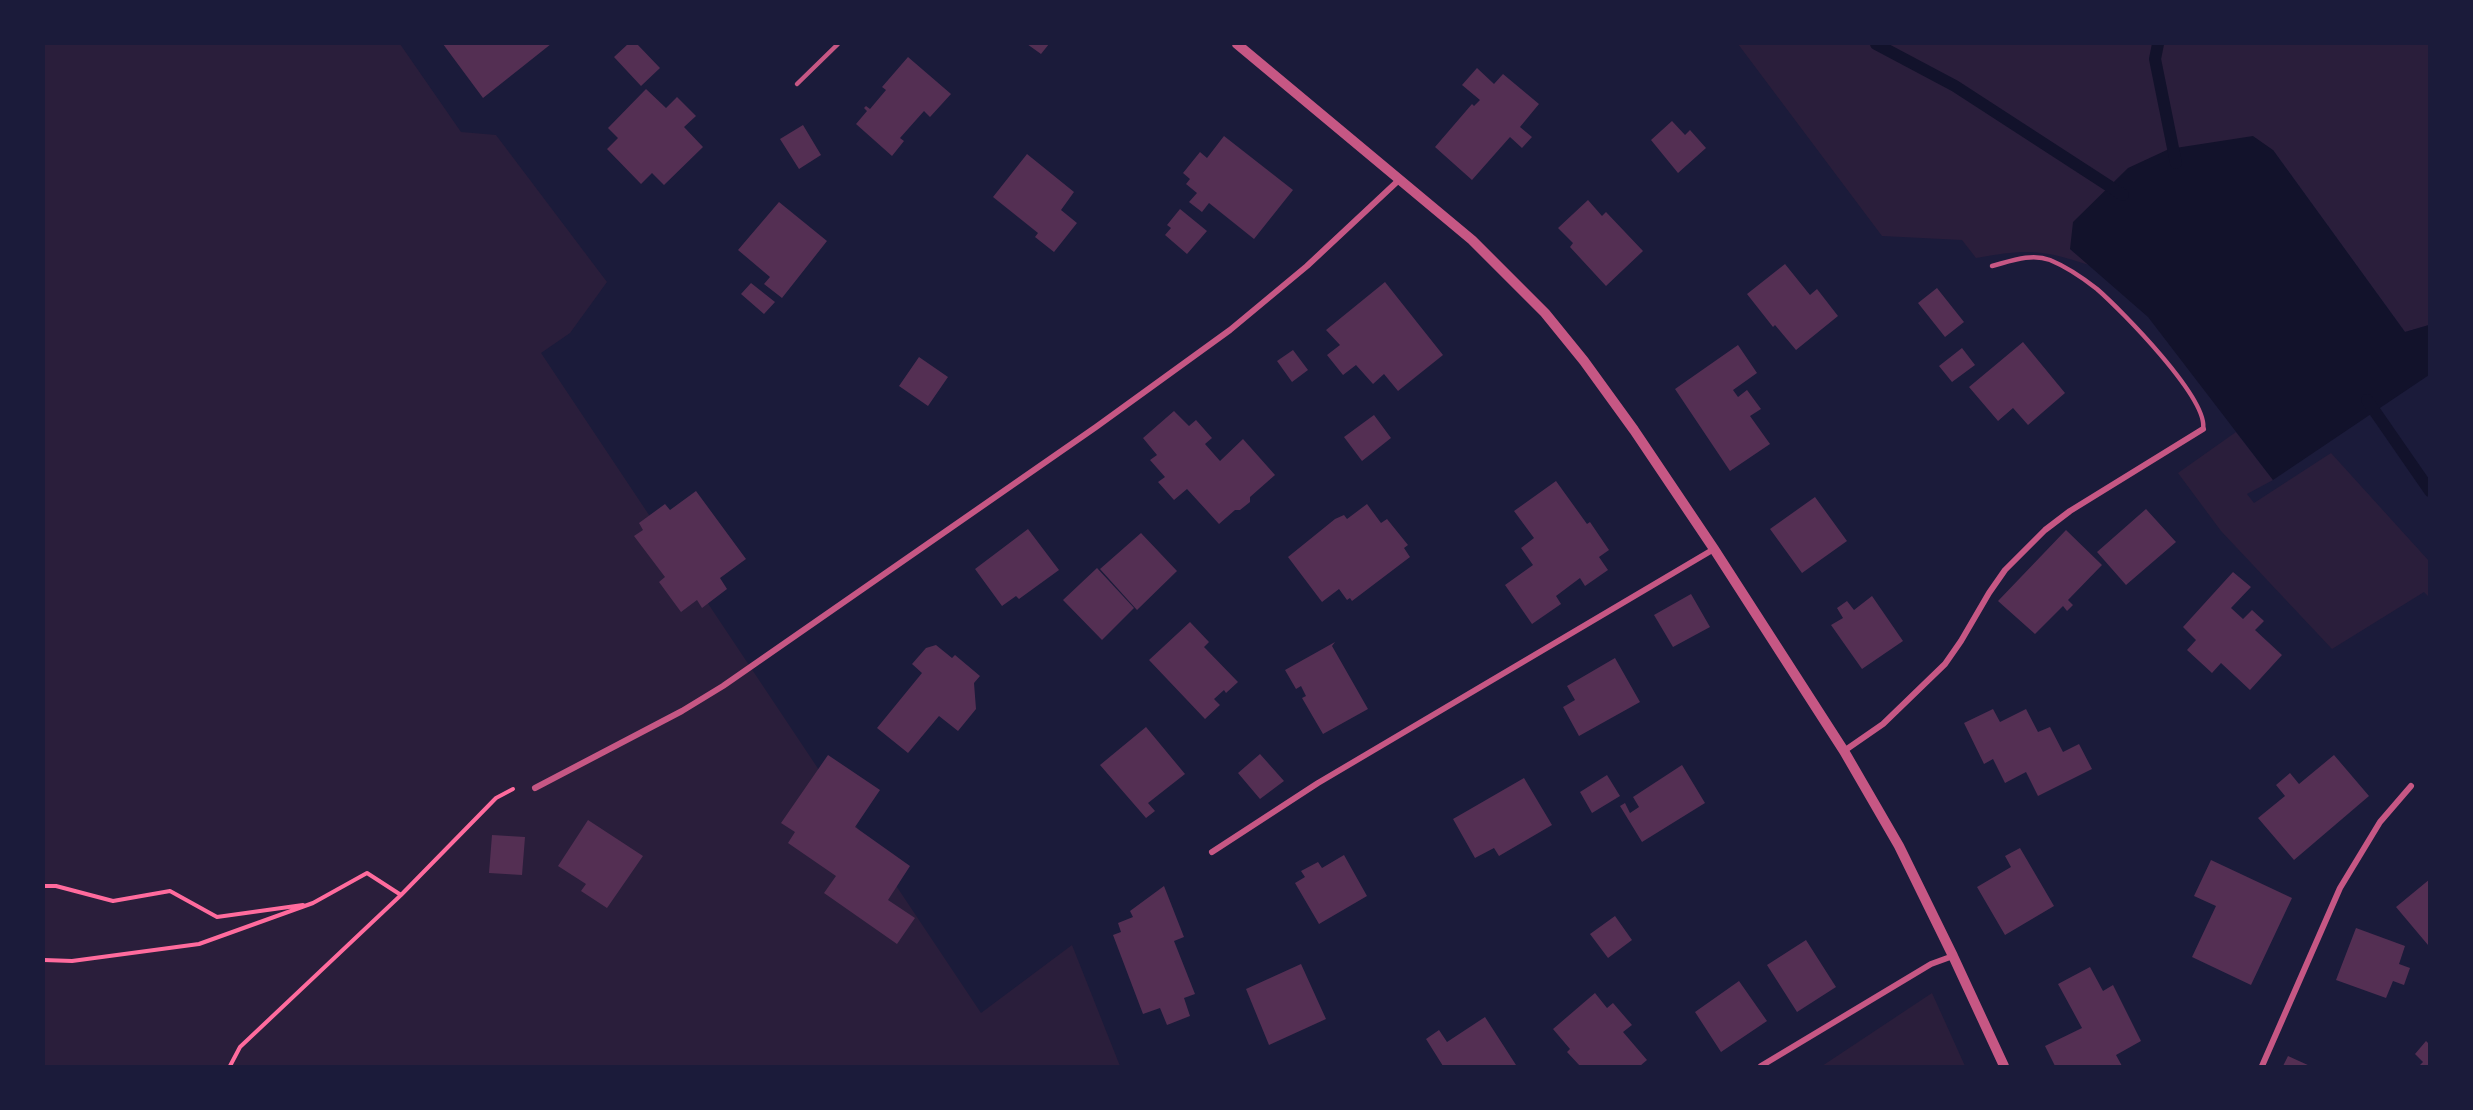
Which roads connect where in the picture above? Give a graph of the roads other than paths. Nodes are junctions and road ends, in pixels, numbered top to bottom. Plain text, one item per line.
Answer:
1 (838, 44) edge
2 (1237, 44) edge
3 (797, 84) dead end
4 (1400, 179) junction
5 (1992, 266) dead end
6 (2203, 429) joint
7 (1714, 549) junction
8 (1844, 751) junction
9 (2411, 786) dead end
10 (535, 788) road end
11 (1212, 852) dead end
12 (1953, 956) junction
13 (1761, 1066) edge
14 (2004, 1066) edge
15 (2262, 1066) edge

1 - 3 lane
2 - 4 street
4 - 7 street
4 - 10 street
5 - 6 lane
6 - 8 street
7 - 8 street
7 - 11 street
8 - 12 street
9 - 15 street
12 - 13 street
12 - 14 street

